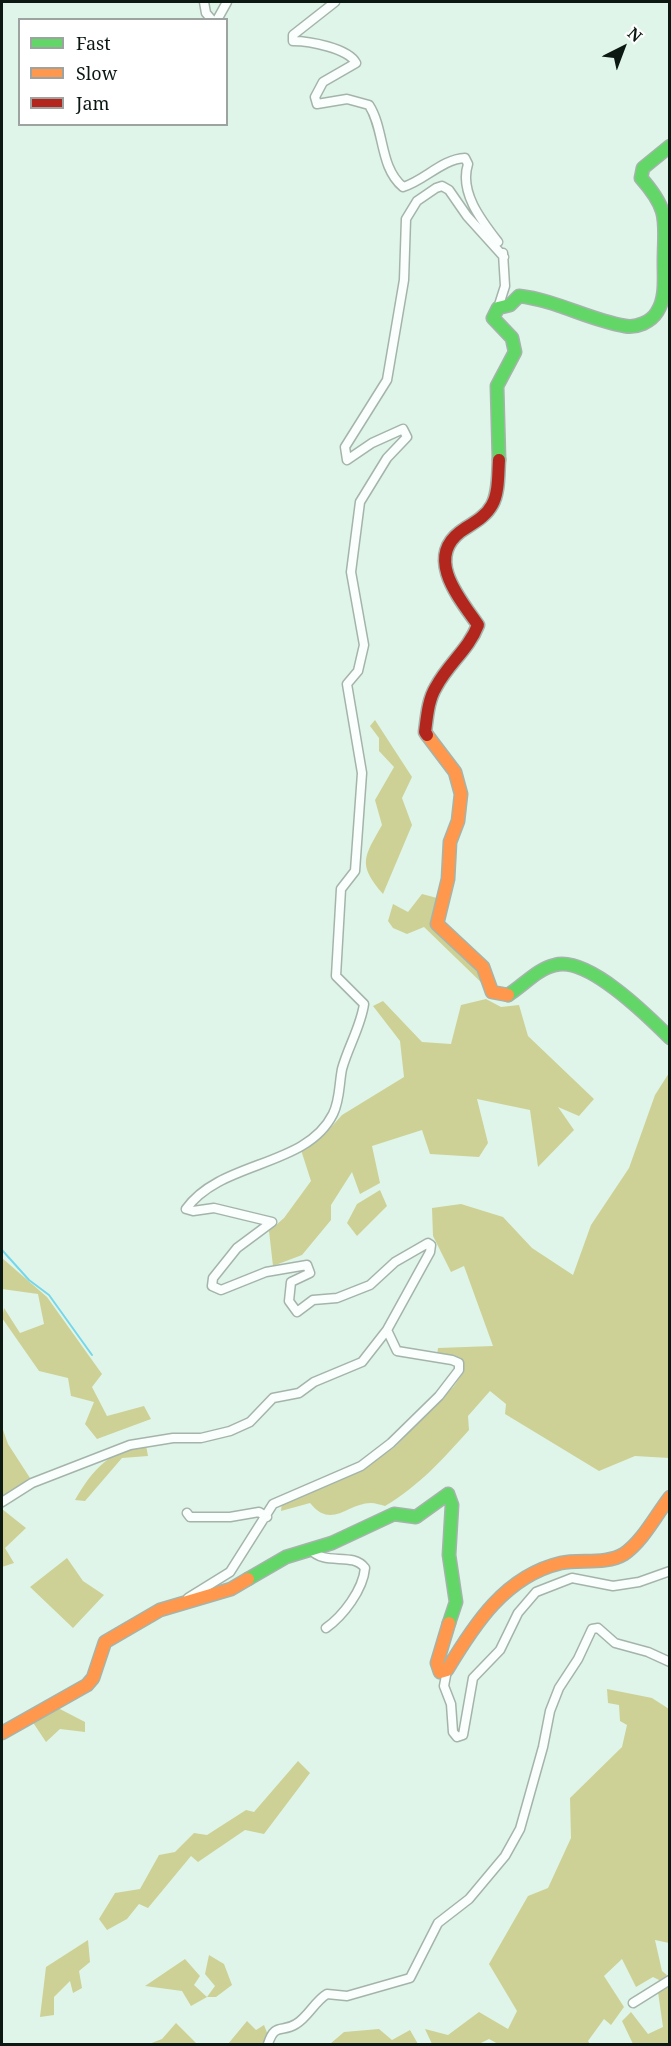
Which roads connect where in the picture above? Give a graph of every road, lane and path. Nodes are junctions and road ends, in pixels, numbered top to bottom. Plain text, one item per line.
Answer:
1 (204, 2) edge
2 (227, 2) edge
3 (335, 2) edge
4 (212, 18) edge
5 (216, 18) edge
6 (669, 146) edge
7 (504, 257) junction
8 (498, 308) junction
9 (669, 1038) edge
10 (387, 1330) junction
11 (669, 1497) edge
12 (2, 1502) edge
13 (187, 1513) dead end
14 (267, 1517) junction
15 (310, 1549) junction
16 (669, 1571) edge
17 (175, 1606) junction
18 (326, 1628) dead end
19 (669, 1662) edge
20 (447, 1670) junction
21 (2, 1733) edge
22 (669, 1980) edge
23 (633, 2003) dead end
24 (268, 2044) edge

1 - 4 street
2 - 5 street
3 - 7 street
6 - 8 street
7 - 8 street
7 - 10 street
8 - 9 street
10 - 12 street
10 - 14 street
11 - 20 street
13 - 14 street
14 - 17 street
15 - 17 street
15 - 18 street
15 - 20 street
16 - 20 street
17 - 21 street
19 - 24 street
22 - 23 street

